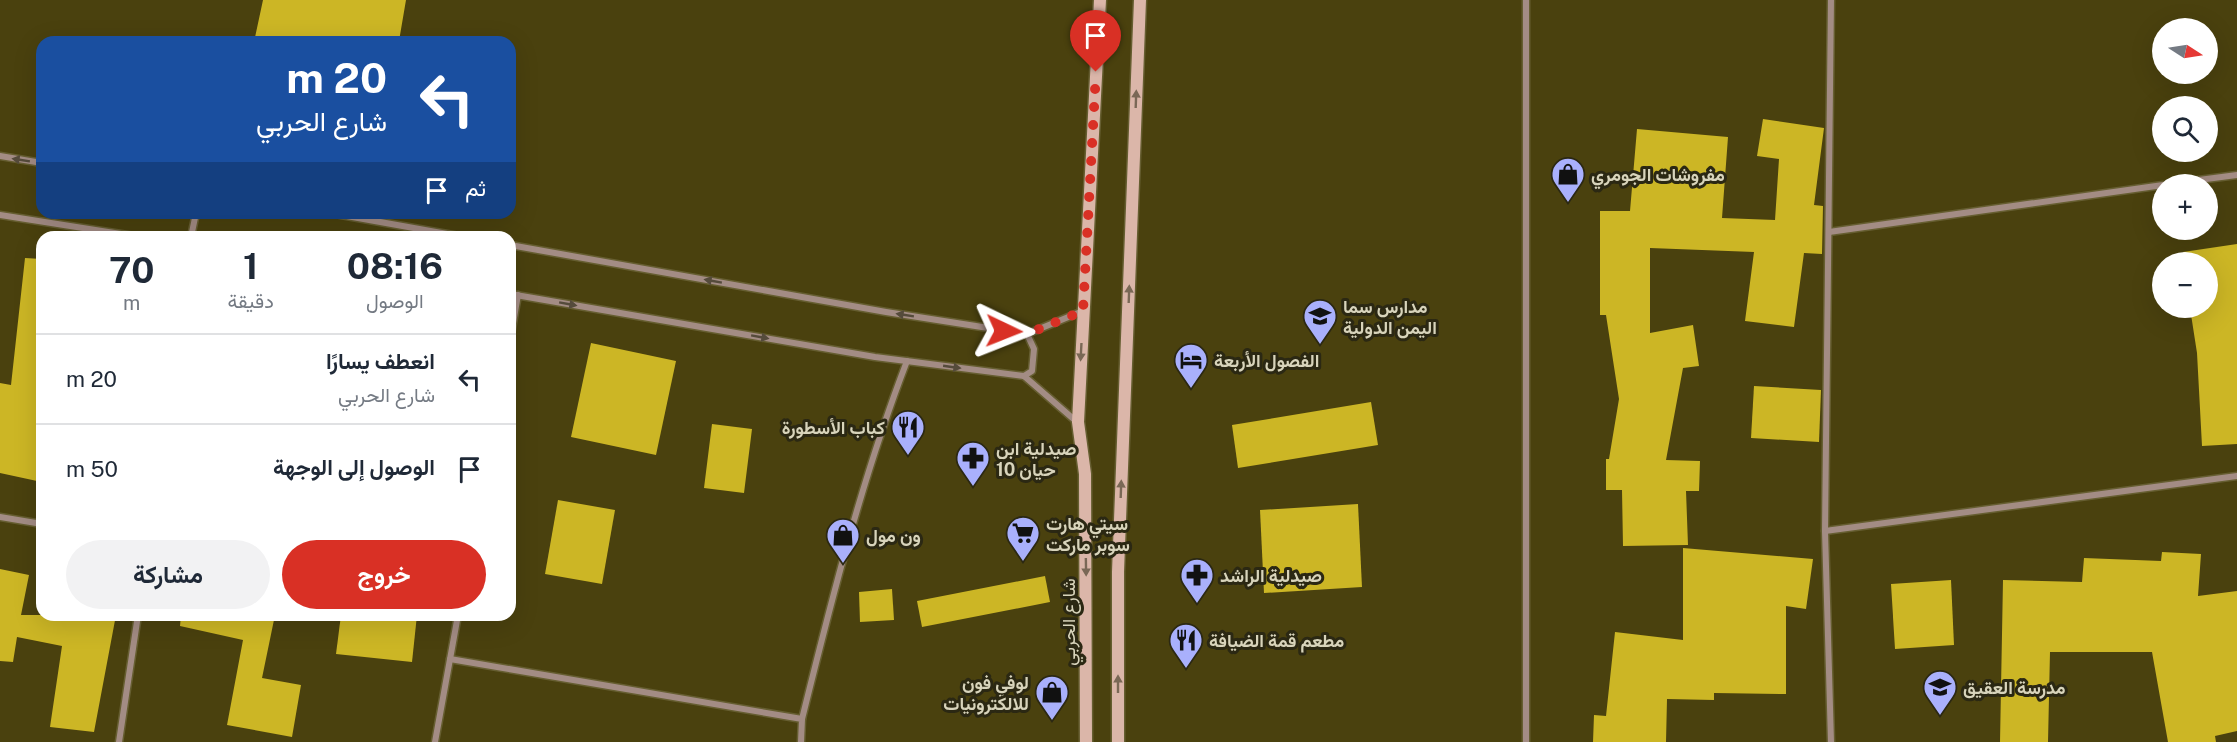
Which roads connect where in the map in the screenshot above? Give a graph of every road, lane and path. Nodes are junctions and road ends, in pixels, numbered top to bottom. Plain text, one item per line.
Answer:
1 (1100, 0) edge
2 (1140, 0) edge
3 (1526, 0) edge
4 (1831, 0) edge
5 (0, 156) edge
6 (36, 163) edge
7 (2237, 175) edge
8 (2218, 177) edge
9 (2152, 187) edge
10 (0, 215) edge
11 (364, 219) edge
12 (102, 231) edge
13 (430, 231) edge
14 (1829, 232) junction
15 (516, 246) edge
16 (518, 295) joint
17 (516, 306) edge
18 (1083, 311) junction
19 (1027, 334) junction
20 (908, 361) junction
21 (1024, 376) junction
22 (1078, 422) junction
23 (2237, 476) edge
24 (0, 517) edge
25 (36, 523) edge
26 (1825, 531) junction
27 (137, 621) edge
28 (457, 621) edge
29 (450, 659) junction
30 (802, 719) junction
31 (118, 742) edge
32 (435, 742) edge
33 (801, 742) edge
34 (1086, 742) edge
35 (1118, 742) edge
36 (1526, 742) edge
37 (1831, 742) edge

1 - 18 street, شارع الحربي
35 -> 2 street
3 - 36 street
4 - 14 street
6 -> 5 street
7 - 8 street
9 - 14 street
10 - 12 street
11 - 13 street
14 - 26 street
19 -> 15 street
16 - 17 street
16 -> 20 street
18 - 19 street
18 -> 22 street, شارع الحربي
19 - 21 street
20 -> 21 street
20 - 30 street
21 - 22 street
22 -> 34 street, شارع الحربي
23 - 26 street
24 - 25 street
26 - 37 street
27 - 31 street
28 - 29 street
29 - 30 street
29 - 32 street
30 - 33 street

